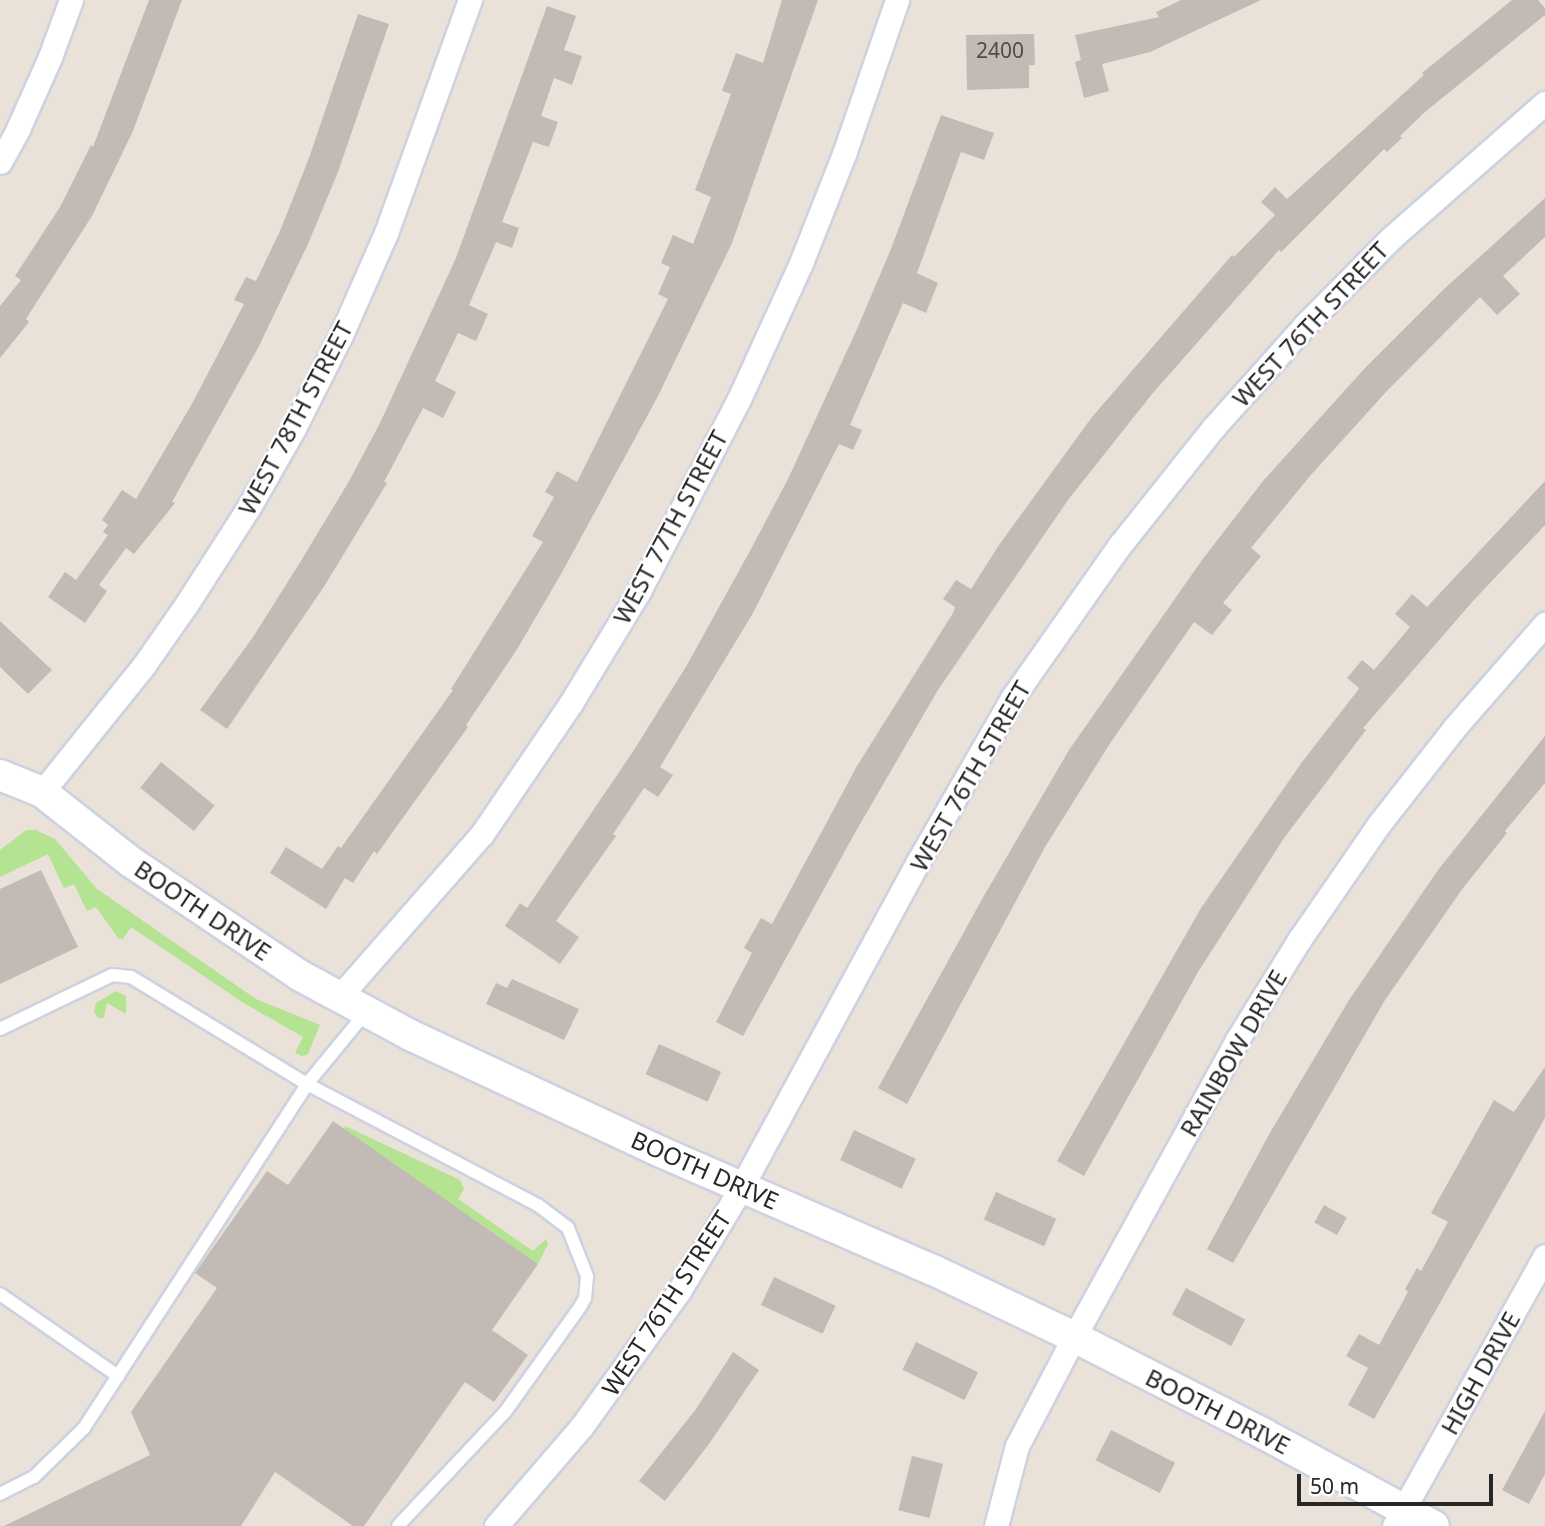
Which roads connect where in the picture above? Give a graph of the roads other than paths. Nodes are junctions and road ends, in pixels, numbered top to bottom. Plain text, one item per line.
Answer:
1 (71, 0) edge
2 (470, 0) edge
3 (897, 0) edge
4 (1545, 103) edge
5 (0, 162) edge
6 (1545, 624) edge
7 (0, 775) edge
8 (42, 792) junction
9 (341, 995) junction
10 (367, 1010) junction
11 (0, 1029) edge
12 (307, 1083) junction
13 (742, 1186) junction
14 (1545, 1256) edge
15 (0, 1294) edge
16 (1074, 1337) junction
17 (118, 1376) junction
18 (0, 1494) edge
19 (1399, 1518) edge
20 (398, 1526) edge
21 (496, 1526) edge
22 (996, 1526) edge
23 (1434, 1526) edge

1 - 5 street
2 - 8 street, WEST 78TH STREET
3 - 9 street, WEST 77TH STREET
4 - 13 street, WEST 76TH STREET
6 - 16 street, RAINBOW DRIVE
7 - 8 street, BOOTH DRIVE
8 - 9 street, BOOTH DRIVE
9 - 10 street, BOOTH DRIVE
10 - 12 lane
10 - 13 street, BOOTH DRIVE
11 - 12 lane
12 - 17 lane
12 - 20 lane
13 - 16 street, BOOTH DRIVE
13 - 21 street, WEST 76TH STREET
14 - 19 street, HIGH DRIVE
15 - 17 lane
16 - 19 street, BOOTH DRIVE
16 - 22 street, RAINBOW DRIVE
17 - 18 lane
19 - 23 street, BOOTH DRIVE

